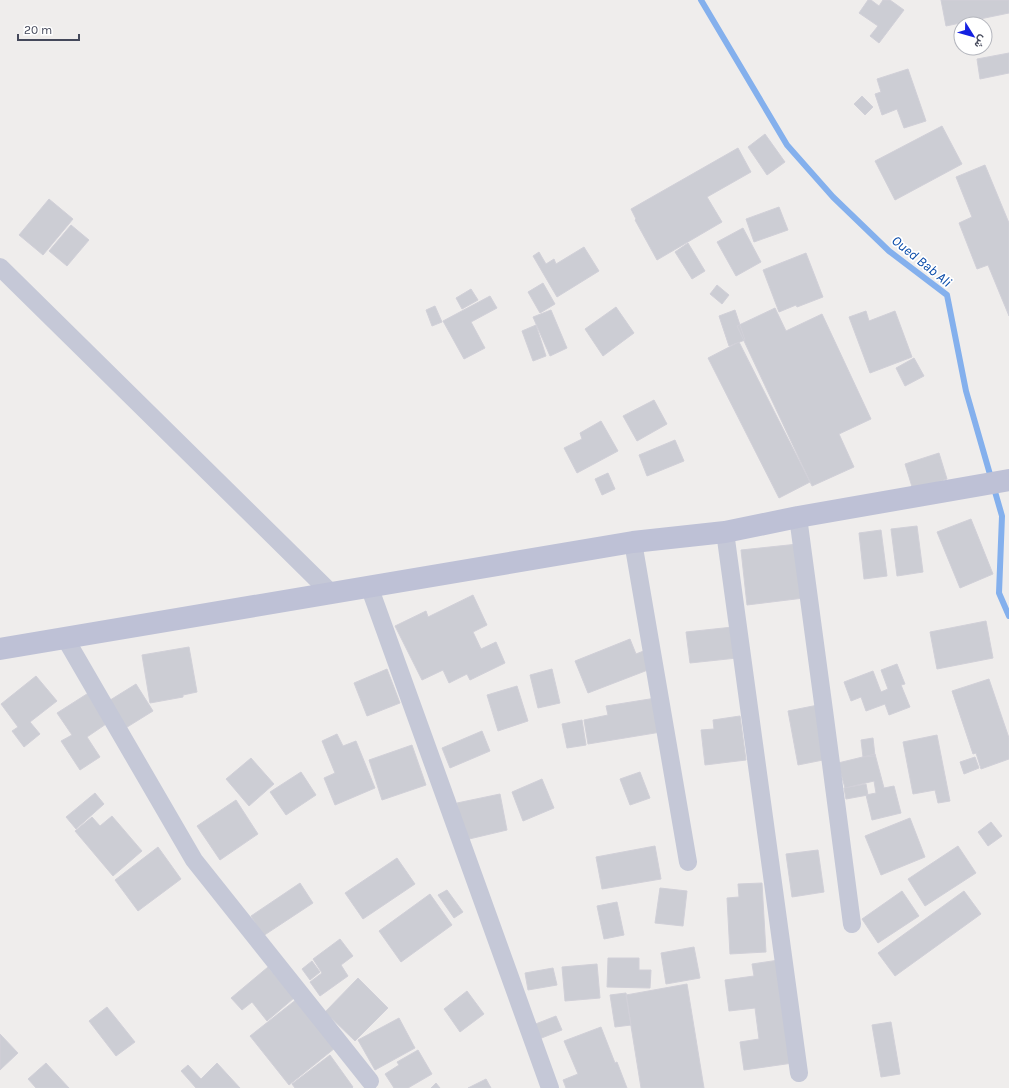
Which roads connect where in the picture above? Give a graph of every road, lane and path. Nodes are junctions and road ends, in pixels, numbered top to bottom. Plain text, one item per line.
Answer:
1 (0, 267) edge
2 (1009, 480) edge
3 (798, 517) junction
4 (725, 532) junction
5 (633, 542) junction
6 (369, 586) junction
7 (331, 593) junction
8 (65, 638) junction
9 (0, 649) edge
10 (688, 862) dead end
11 (852, 924) dead end
12 (799, 1073) dead end
13 (370, 1081) dead end
14 (550, 1088) edge

1 - 7 street
2 - 3 street
3 - 4 street
3 - 11 street
4 - 5 street
4 - 12 street
5 - 6 street
5 - 10 street
6 - 7 street
6 - 14 street
7 - 8 street
8 - 9 street
8 - 13 street

